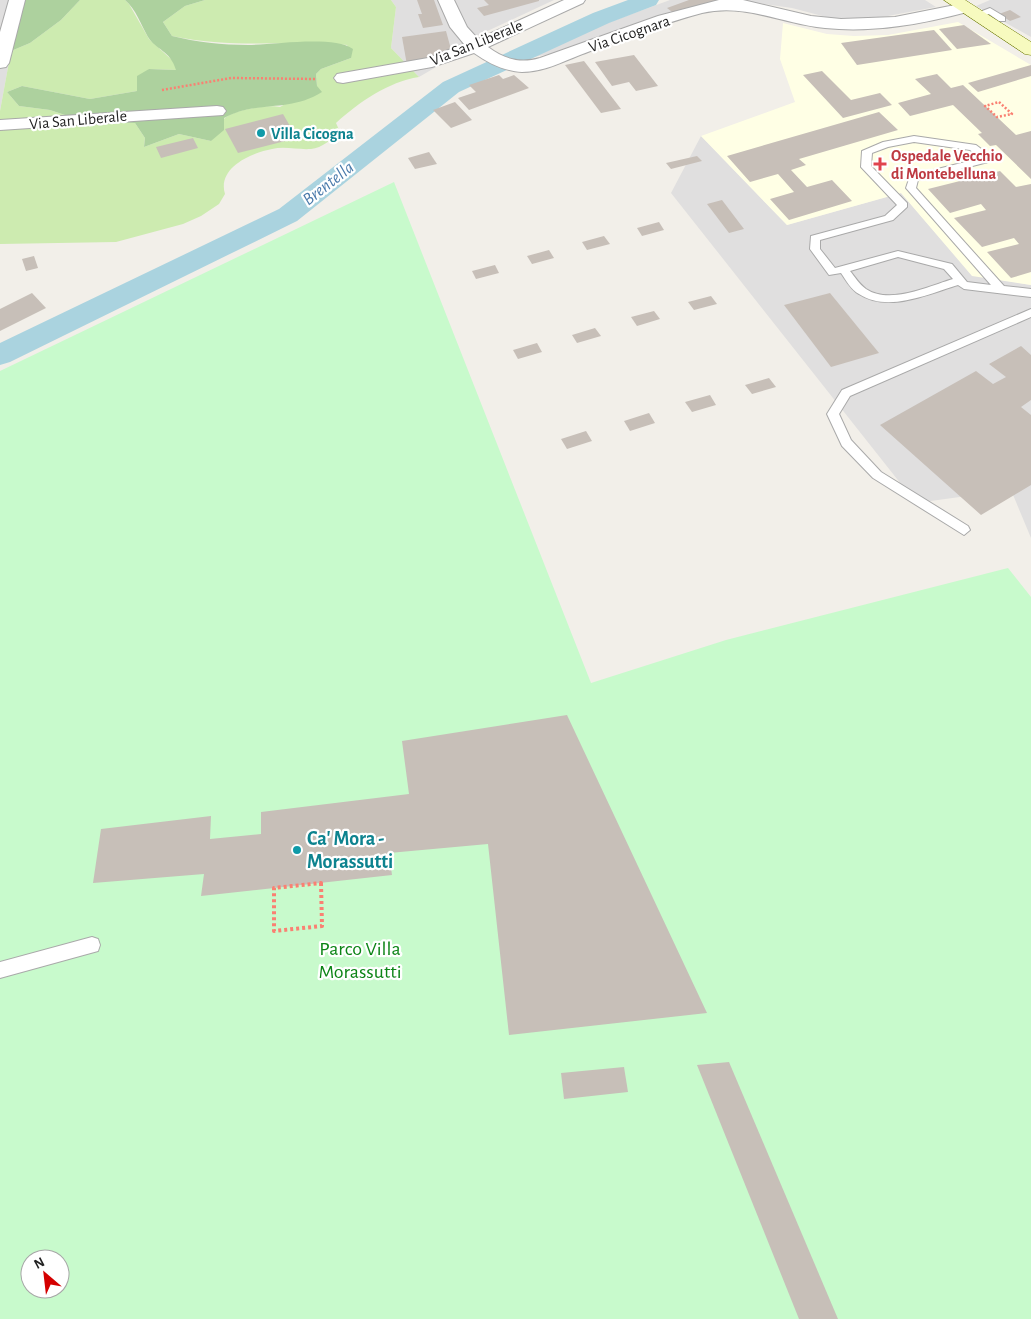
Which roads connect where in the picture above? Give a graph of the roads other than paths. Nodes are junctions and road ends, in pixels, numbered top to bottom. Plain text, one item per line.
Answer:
1 (17, 0) edge
2 (446, 0) edge
3 (576, 0) edge
4 (965, 8) edge
5 (1002, 19) dead end
6 (476, 46) junction
7 (1031, 50) edge
8 (0, 63) edge
9 (343, 78) dead end
10 (217, 112) dead end
11 (0, 125) edge
12 (916, 194) junction
13 (897, 198) junction
14 (843, 269) junction
15 (960, 281) junction
16 (1000, 288) junction
17 (1031, 293) edge
18 (1031, 312) edge
19 (964, 530) dead end
20 (92, 945) dead end
21 (0, 970) edge

1 - 8 street
2 - 6 street, Via Cicognara
3 - 6 street, Via San Liberale
4 - 5 lane
4 - 6 street, Via Cicognara
4 - 7 street
6 - 9 street, Via San Liberale
10 - 11 street, Via San Liberale
12 - 13 lane
12 - 13 lane
12 - 16 lane
13 - 14 lane
14 - 15 lane
14 - 15 lane
15 - 16 lane
16 - 17 lane
18 - 19 lane
20 - 21 lane

